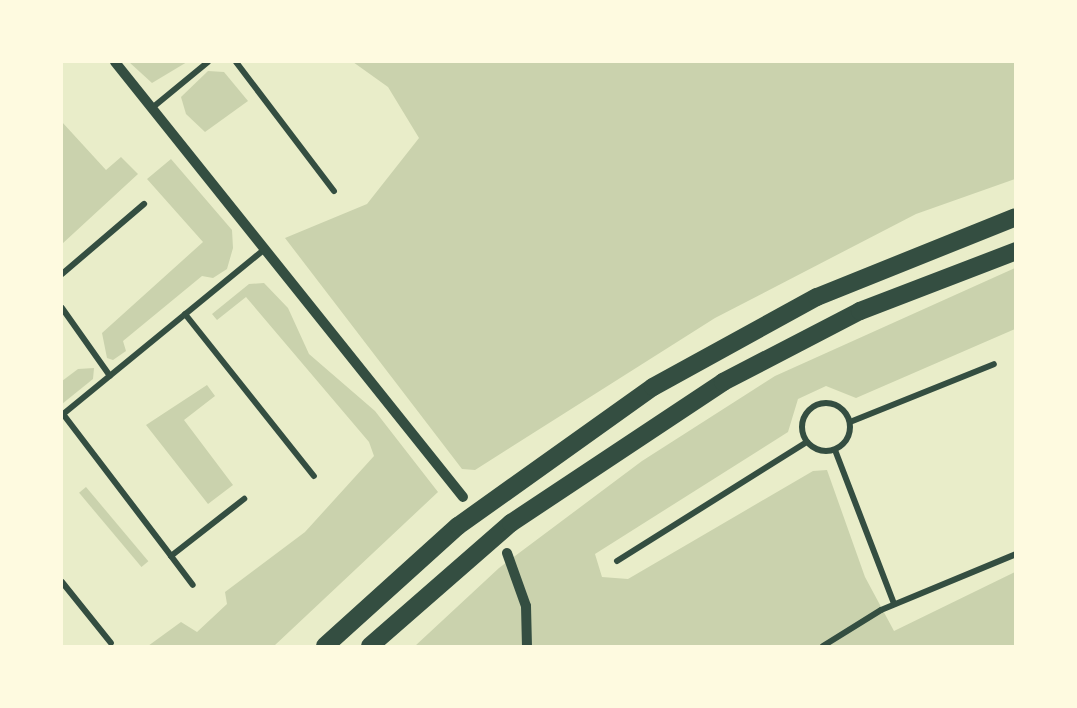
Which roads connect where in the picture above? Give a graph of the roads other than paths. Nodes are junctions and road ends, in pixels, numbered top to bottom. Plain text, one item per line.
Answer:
1 (115, 62) edge
2 (208, 62) edge
3 (236, 62) edge
4 (152, 108) junction
5 (334, 191) dead end
6 (144, 204) dead end
7 (1016, 217) edge
8 (265, 249) junction
9 (1016, 251) edge
10 (62, 274) edge
11 (62, 308) edge
12 (185, 314) junction
13 (994, 364) dead end
14 (110, 376) junction
15 (62, 414) edge
16 (850, 422) junction
17 (807, 442) junction
18 (835, 450) junction
19 (314, 476) dead end
20 (463, 497) dead end
21 (244, 499) dead end
22 (507, 553) dead end
23 (1016, 554) edge
24 (171, 556) junction
25 (617, 561) dead end
26 (62, 582) edge
27 (193, 585) dead end
28 (894, 604) junction
29 (111, 643) dead end
30 (325, 646) edge
31 (370, 646) edge
32 (527, 646) edge
33 (823, 646) edge

1 - 4 street
2 - 4 street
3 - 5 street
4 - 8 street
6 - 10 street
7 - 30 highway
8 - 12 street
8 - 20 street
9 - 31 highway
11 - 14 street
12 - 14 street
12 - 19 street
13 - 16 street
14 - 15 street
15 - 24 street
16 - 17 street
16 - 18 street
17 - 18 street
17 - 25 street
18 - 28 street
21 - 24 street
22 - 32 street
23 - 28 street
24 - 27 street
26 - 29 street
28 - 33 street

